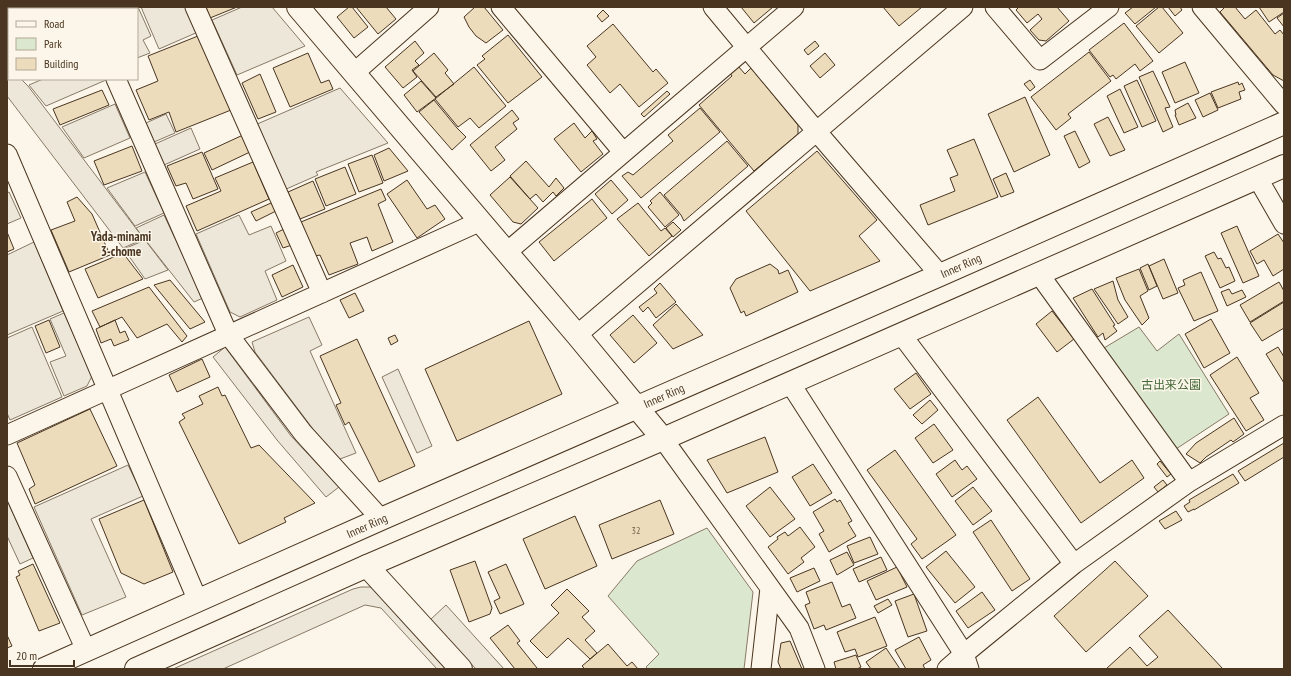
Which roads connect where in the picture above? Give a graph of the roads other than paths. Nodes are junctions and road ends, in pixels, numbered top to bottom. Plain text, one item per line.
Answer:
1 (195, 7) edge
2 (298, 7) edge
3 (429, 7) edge
4 (501, 7) edge
5 (713, 7) edge
6 (794, 7) edge
7 (963, 7) edge
8 (995, 7) edge
9 (1109, 7) edge
10 (1202, 7) edge
11 (747, 47) junction
12 (354, 73) junction
13 (116, 80) edge
14 (1284, 106) edge
15 (1284, 122) edge
16 (817, 132) junction
17 (623, 152) junction
18 (7, 154) edge
19 (1284, 166) edge
20 (1257, 177) junction
21 (481, 221) junction
22 (1284, 224) edge
23 (507, 252) junction
24 (1039, 274) junction
25 (940, 275) junction
26 (322, 293) junction
27 (228, 334) junction
28 (901, 334) junction
29 (577, 335) junction
30 (790, 383) junction
31 (108, 389) junction
32 (638, 408) junction
33 (1284, 425) edge
34 (7, 435) edge
35 (663, 439) junction
36 (7, 476) edge
37 (1189, 482) junction
38 (381, 520) junction
39 (1074, 564) junction
40 (367, 566) junction
41 (770, 588) junction
42 (198, 601) junction
43 (86, 650) junction
44 (966, 661) edge
45 (44, 669) edge
46 (136, 669) edge
47 (461, 669) edge
48 (761, 669) edge
49 (815, 669) edge
50 (947, 669) edge

1 - 26 street
2 - 12 main road
3 - 12 street
4 - 17 street
5 - 11 street
6 - 11 street
7 - 16 street
8 - 9 street
10 - 14 street
11 - 16 street
11 - 17 street
12 - 21 main road
13 - 27 street
15 - 25 main road, Inner Ring
16 - 25 street
16 - 29 street
17 - 23 street
18 - 31 street
19 - 20 main road
20 - 22 street
20 - 24 main road
21 - 23 main road
21 - 26 street
23 - 29 main road
24 - 28 main road
24 - 37 street
25 - 32 main road, Inner Ring
26 - 27 street
27 - 31 street
27 - 38 street
28 - 30 main road
28 - 39 street
29 - 32 main road
30 - 35 main road
30 - 44 street
31 - 34 street
31 - 42 street
32 - 35 main road
32 - 38 main road, Inner Ring
33 - 37 street
35 - 40 main road
35 - 41 street
36 - 43 street
37 - 39 street
38 - 42 main road, Inner Ring
39 - 44 street
40 - 46 main road
40 - 47 main road
41 - 48 street
41 - 49 street
42 - 43 main road, Inner Ring
43 - 45 main road, Inner Ring
44 - 50 street

